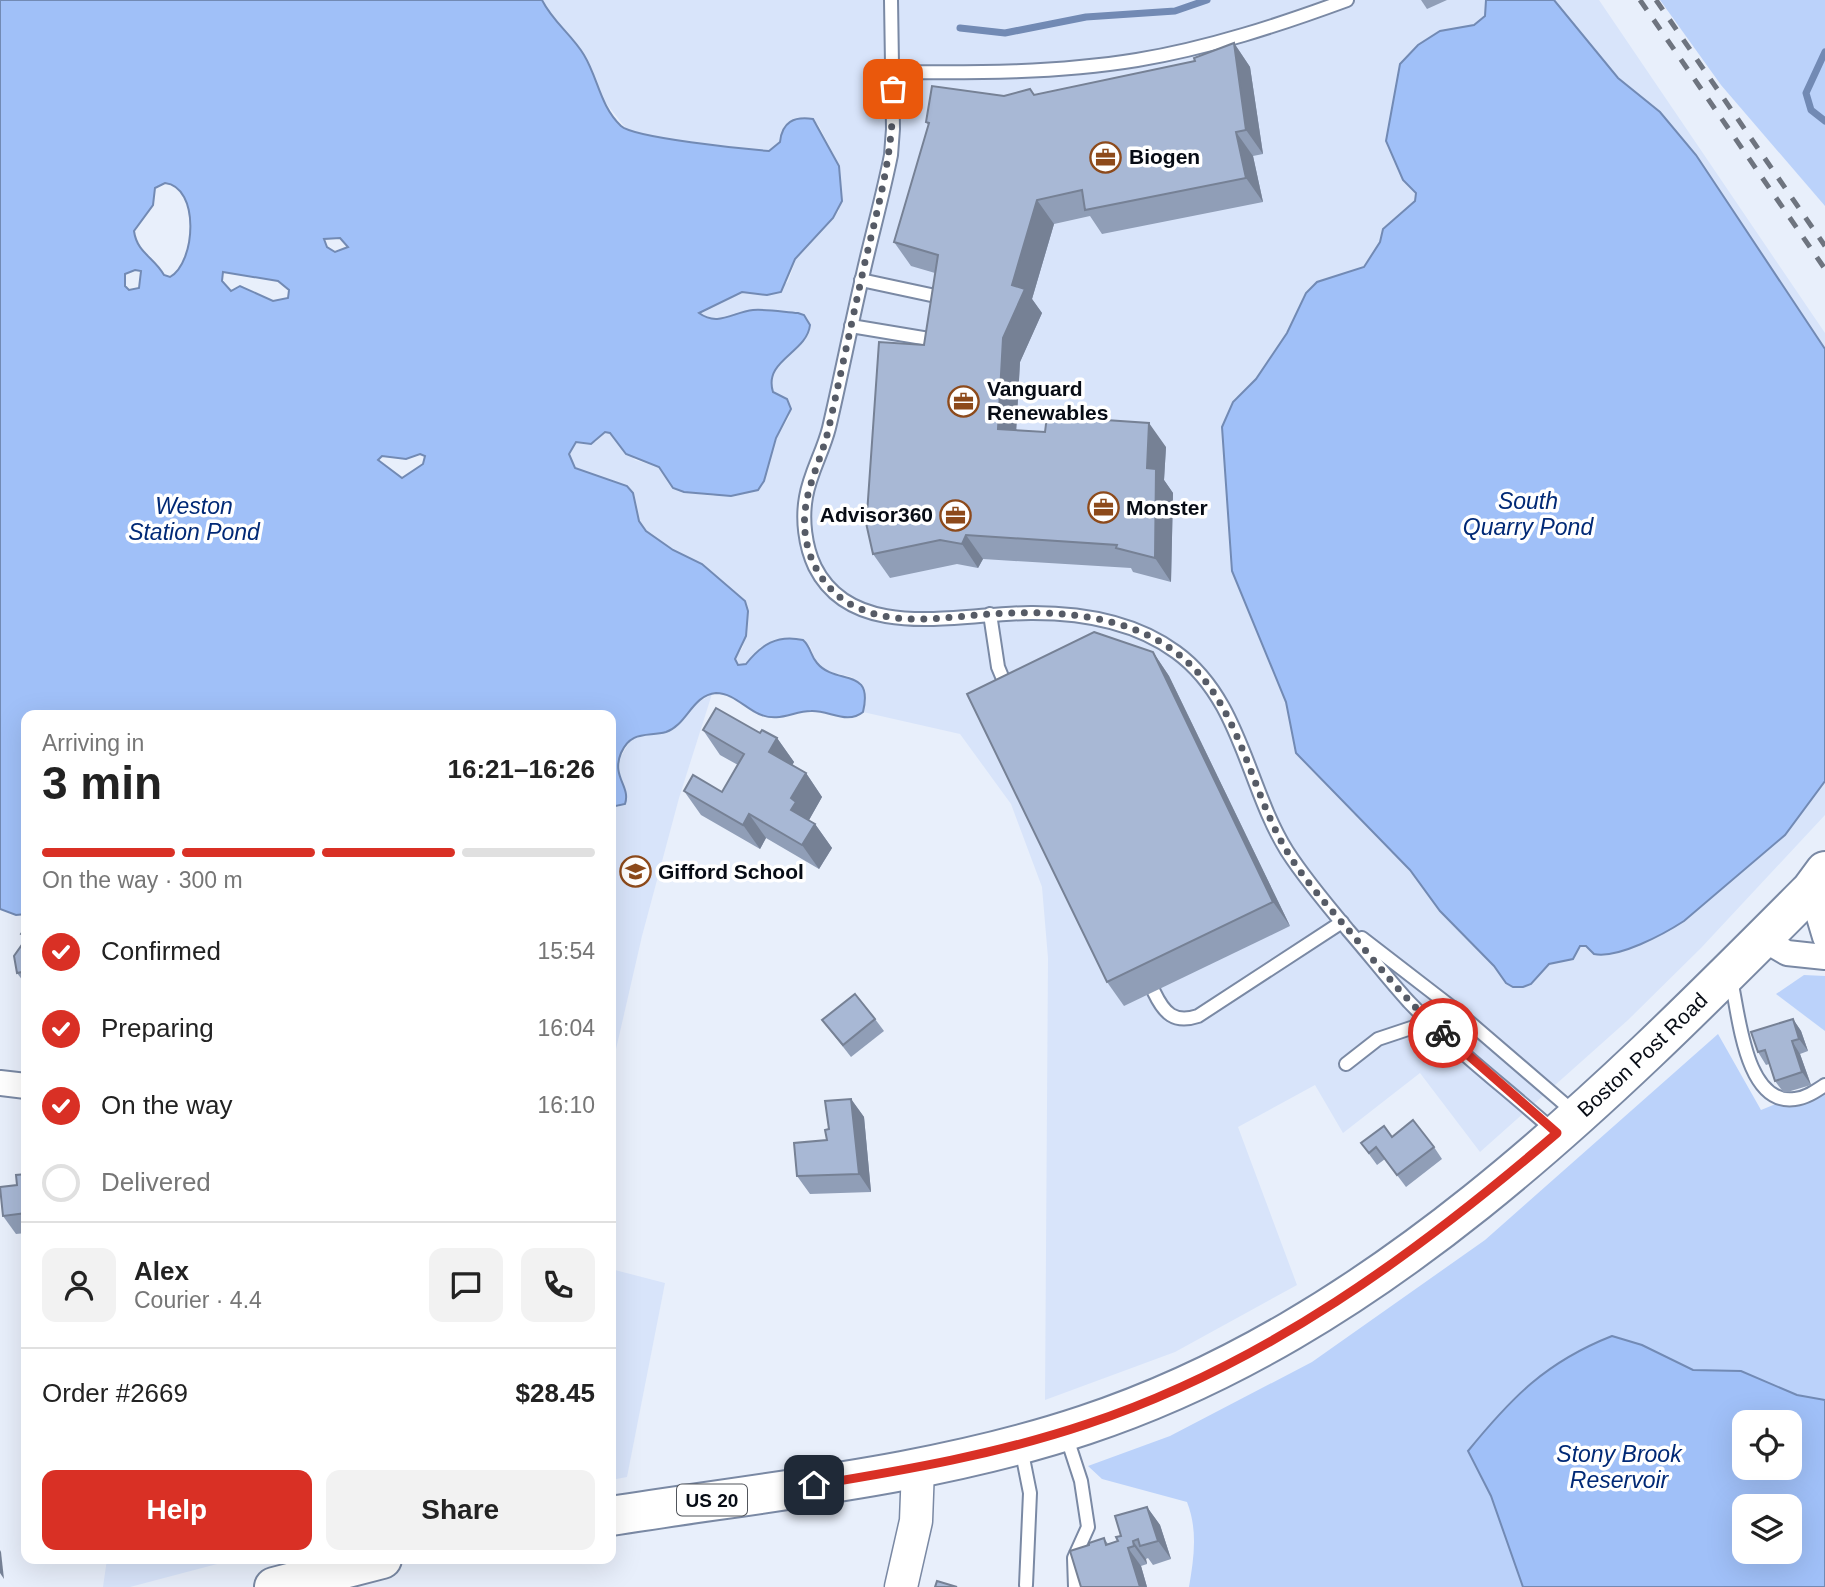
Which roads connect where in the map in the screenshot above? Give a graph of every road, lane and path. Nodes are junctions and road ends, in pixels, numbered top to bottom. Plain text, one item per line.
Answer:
1 (891, 0) edge
2 (1347, 0) edge
3 (893, 72) junction
4 (861, 280) junction
5 (945, 298) edge
6 (850, 326) junction
7 (935, 340) edge
8 (990, 614) junction
9 (1014, 703) edge
10 (1822, 884) edge
11 (1342, 922) junction
12 (1825, 937) edge
13 (1763, 939) junction
14 (1825, 957) edge
15 (1729, 973) junction
16 (1154, 992) dead end
17 (1426, 1019) junction
18 (1346, 1064) dead end
19 (0, 1083) edge
20 (21, 1085) edge
21 (1825, 1085) edge
22 (1567, 1124) junction
23 (1065, 1432) junction
24 (1021, 1444) junction
25 (918, 1468) junction
26 (616, 1515) edge
27 (363, 1564) edge
28 (1026, 1585) dead end
29 (274, 1587) edge
30 (901, 1587) edge
31 (1074, 1587) edge

1 - 3 lane
2 - 3 lane
3 - 4 lane
4 - 5 lane
4 - 6 lane
6 - 7 lane
6 - 8 lane
8 - 9 lane
8 - 11 lane
10 - 12 street
10 - 13 main road, Boston Post Road / US 20
11 - 16 lane
11 - 17 lane
11 - 22 lane
13 - 14 street
13 - 15 main road, Boston Post Road / US 20
15 - 21 lane
15 - 22 main road, Boston Post Road / US 20
17 - 18 lane
17 - 22 lane
19 - 20 street
22 - 23 main road, Boston Post Road / US 20
23 - 24 main road, Boston Post Road / US 20
23 - 31 lane
24 - 25 main road, Boston Post Road / US 20
24 - 28 lane
25 - 26 main road, Boston Post Road / US 20
25 - 30 street
27 - 29 main road

